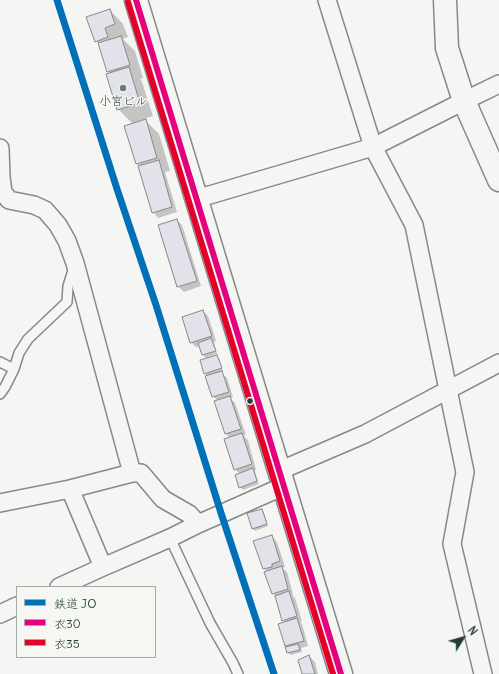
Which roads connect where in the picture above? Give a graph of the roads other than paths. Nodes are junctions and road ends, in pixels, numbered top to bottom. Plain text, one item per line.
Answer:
1 (136, 0) edge
2 (327, 0) edge
3 (445, 0) edge
4 (499, 84) edge
5 (464, 101) junction
6 (373, 147) junction
7 (0, 148) edge
8 (499, 180) edge
9 (196, 199) junction
10 (75, 264) junction
11 (0, 362) edge
12 (499, 364) edge
13 (14, 370) junction
14 (448, 390) junction
15 (0, 394) edge
16 (132, 473) junction
17 (282, 479) junction
18 (70, 490) junction
19 (0, 504) edge
20 (198, 524) junction
21 (170, 538) junction
22 (103, 567) junction
23 (61, 586) edge
24 (16, 606) edge
25 (0, 614) edge
26 (238, 674) edge
27 (341, 674) edge
28 (483, 674) edge

1 - 9 street
2 - 6 street
3 - 5 street
4 - 5 street
5 - 6 street
5 - 8 street
6 - 9 street
6 - 14 street
7 - 10 street
9 - 17 street
10 - 13 lane
10 - 16 street
11 - 13 lane
12 - 14 street
13 - 15 lane
14 - 17 street
14 - 28 street
16 - 18 street
16 - 20 street
17 - 20 street
17 - 27 street
18 - 19 street
18 - 22 street
20 - 21 street
21 - 22 street
21 - 26 lane
22 - 23 street
24 - 25 street

